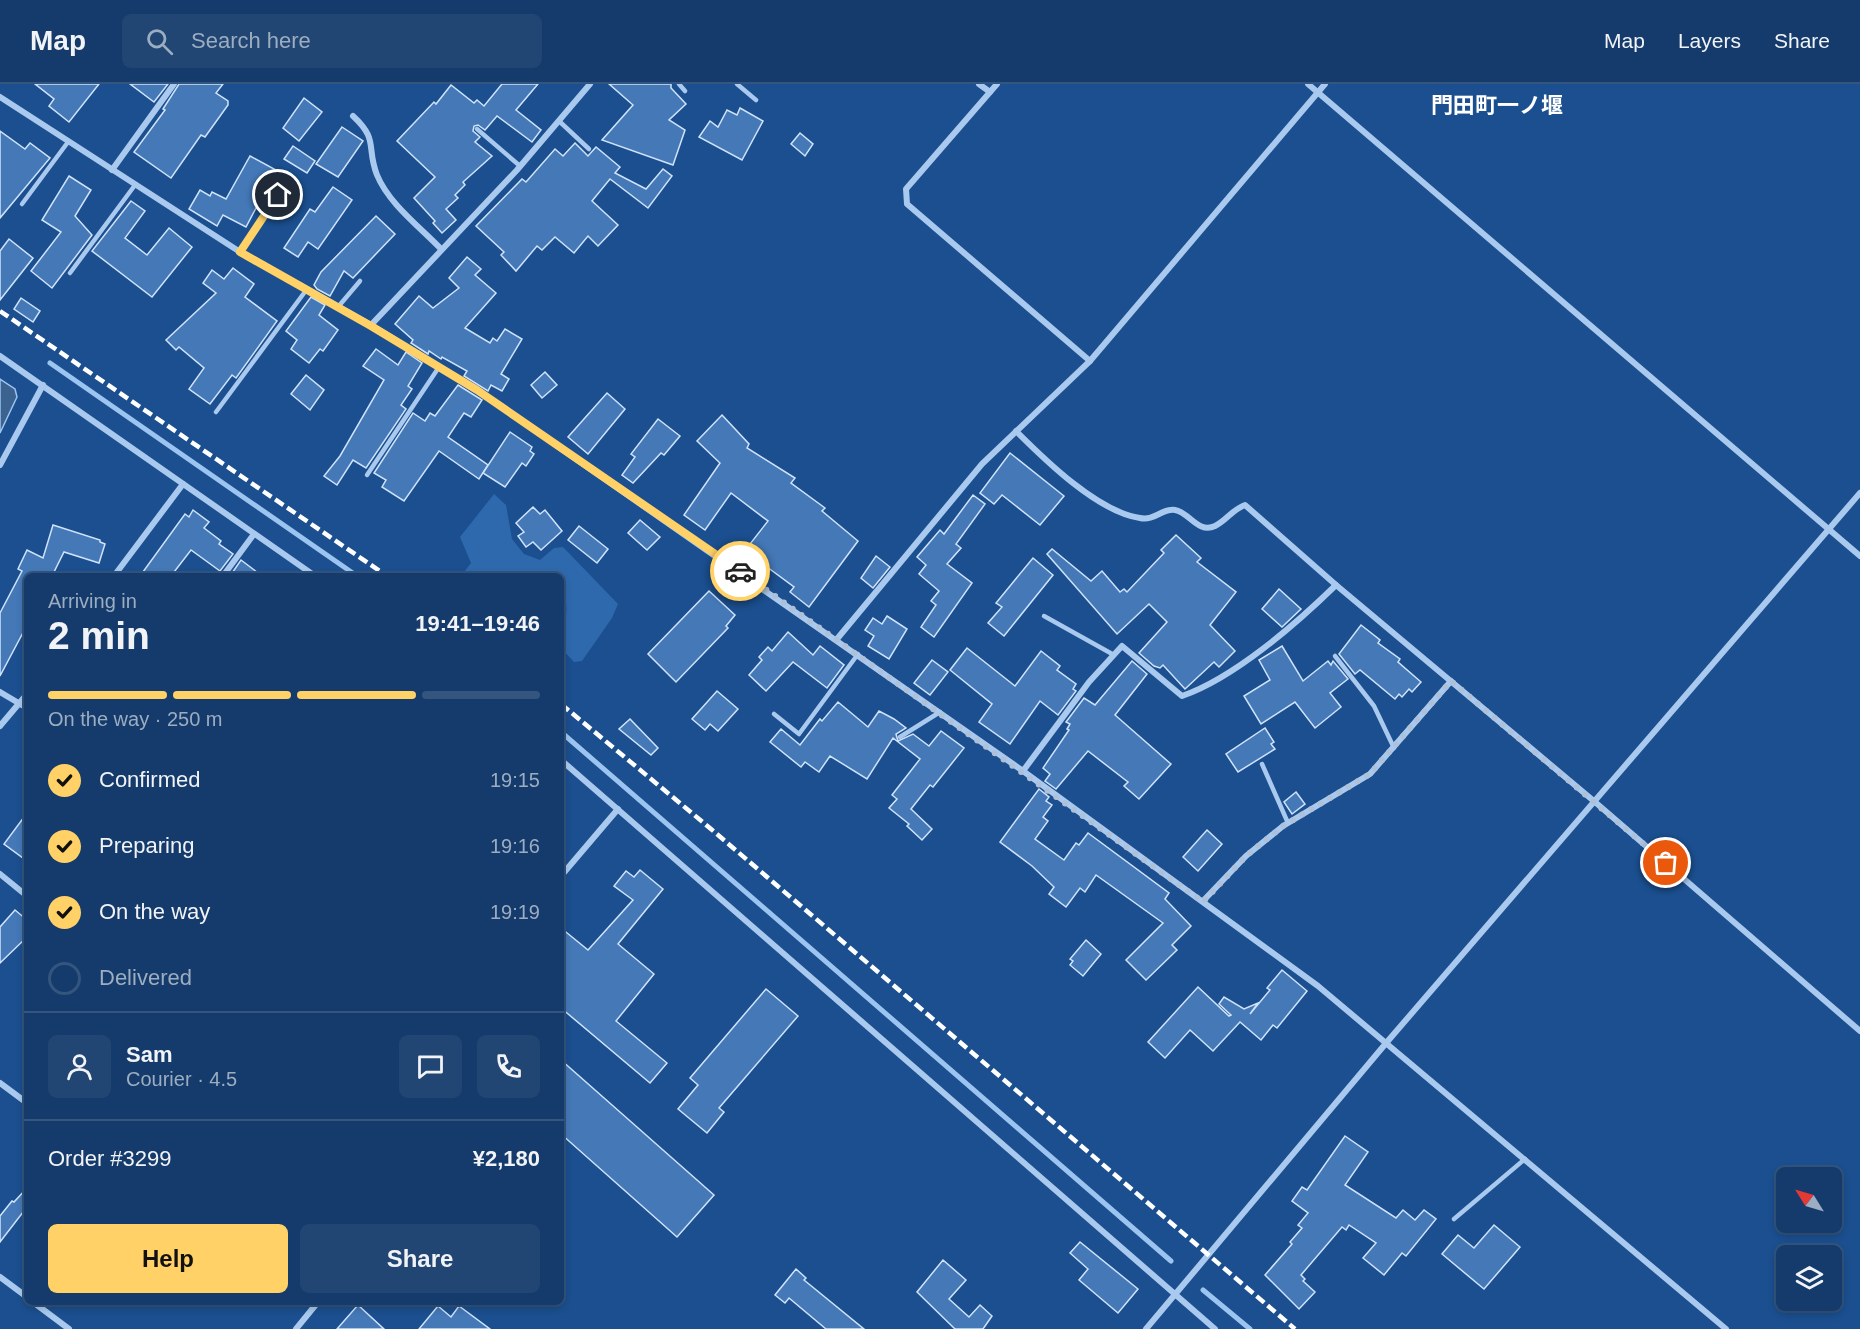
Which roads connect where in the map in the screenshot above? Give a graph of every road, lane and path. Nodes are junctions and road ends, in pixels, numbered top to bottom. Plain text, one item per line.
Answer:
1 (174, 84) edge
2 (590, 84) edge
3 (679, 84) edge
4 (738, 84) edge
5 (980, 84) edge
6 (997, 84) edge
7 (1308, 84) edge
8 (1325, 84) edge
9 (685, 91) dead end
10 (990, 92) junction
11 (1318, 93) junction
12 (0, 97) edge
13 (756, 100) dead end
14 (353, 116) dead end
15 (559, 121) junction
16 (477, 129) dead end
17 (68, 142) junction
18 (589, 150) dead end
19 (520, 166) junction
20 (112, 170) junction
21 (135, 185) junction
22 (278, 195) dead end
23 (22, 204) dead end
24 (441, 249) junction
25 (240, 252) junction
26 (70, 273) dead end
27 (360, 281) dead end
28 (307, 289) junction
29 (338, 307) junction
30 (371, 326) junction
31 (0, 356) edge
32 (1090, 361) junction
33 (439, 367) junction
34 (43, 385) junction
35 (216, 412) dead end
36 (1016, 431) junction
37 (0, 465) edge
38 (367, 475) dead end
39 (183, 484) junction
40 (1860, 493) edge
41 (1829, 529) junction
42 (254, 534) junction
43 (1860, 556) edge
44 (116, 573) edge
45 (225, 573) edge
46 (311, 573) edge
47 (1336, 585) junction
48 (1044, 616) dead end
49 (837, 639) junction
50 (858, 654) junction
51 (1114, 655) junction
52 (1335, 656) dead end
53 (1451, 681) junction
54 (0, 692) edge
55 (24, 698) edge
56 (20, 703) junction
57 (24, 706) edge
58 (940, 712) junction
59 (774, 714) dead end
60 (0, 726) edge
61 (900, 737) dead end
62 (1394, 748) junction
63 (564, 763) edge
64 (1262, 764) dead end
65 (1023, 771) junction
66 (1595, 802) junction
67 (618, 809) junction
68 (1288, 823) junction
69 (564, 872) edge
70 (0, 874) edge
71 (24, 894) edge
72 (1203, 902) junction
73 (1860, 1031) edge
74 (1387, 1042) junction
75 (0, 1083) edge
76 (24, 1101) edge
77 (1525, 1159) junction
78 (1454, 1220) dead end
79 (0, 1277) edge
80 (24, 1295) edge
81 (1175, 1295) junction
82 (37, 1305) edge
83 (316, 1305) edge
84 (69, 1329) edge
85 (296, 1329) edge
86 (1146, 1329) edge
87 (1215, 1329) edge
88 (1726, 1329) edge

1 - 20 street
2 - 15 street
3 - 9 lane
4 - 13 lane
5 - 10 street
6 - 10 street
7 - 11 street
8 - 11 street
10 - 32 street
11 - 32 street
11 - 41 street
12 - 17 street
14 - 24 street
15 - 18 lane
15 - 19 street
16 - 19 lane
17 - 20 street
17 - 23 lane
19 - 24 street
20 - 21 street
21 - 25 street
21 - 26 lane
22 - 25 lane
24 - 30 street
25 - 28 street
27 - 29 lane
28 - 29 street
28 - 35 lane
29 - 30 street
30 - 33 street
31 - 34 street
32 - 36 street
33 - 38 lane
33 - 49 street
34 - 37 street
34 - 39 street
36 - 47 street
36 - 49 street
39 - 42 street
39 - 44 street
40 - 41 street
41 - 43 street
41 - 66 street
42 - 45 street
42 - 46 street
47 - 51 street
47 - 53 street
48 - 51 lane
49 - 50 street
50 - 58 street
50 - 59 lane
51 - 65 street
52 - 62 lane
53 - 62 street
53 - 66 street
54 - 56 street
55 - 56 street
56 - 57 street
56 - 60 street
58 - 61 lane
58 - 65 street
62 - 68 street
63 - 67 street
64 - 68 lane
65 - 72 street
66 - 73 street
66 - 74 street
67 - 69 street
67 - 81 street
68 - 72 street
70 - 71 street
72 - 74 street
74 - 77 street
74 - 81 street
75 - 76 street
77 - 78 lane
77 - 88 street
79 - 80 street
81 - 86 street
81 - 87 street
82 - 84 street
83 - 85 street

